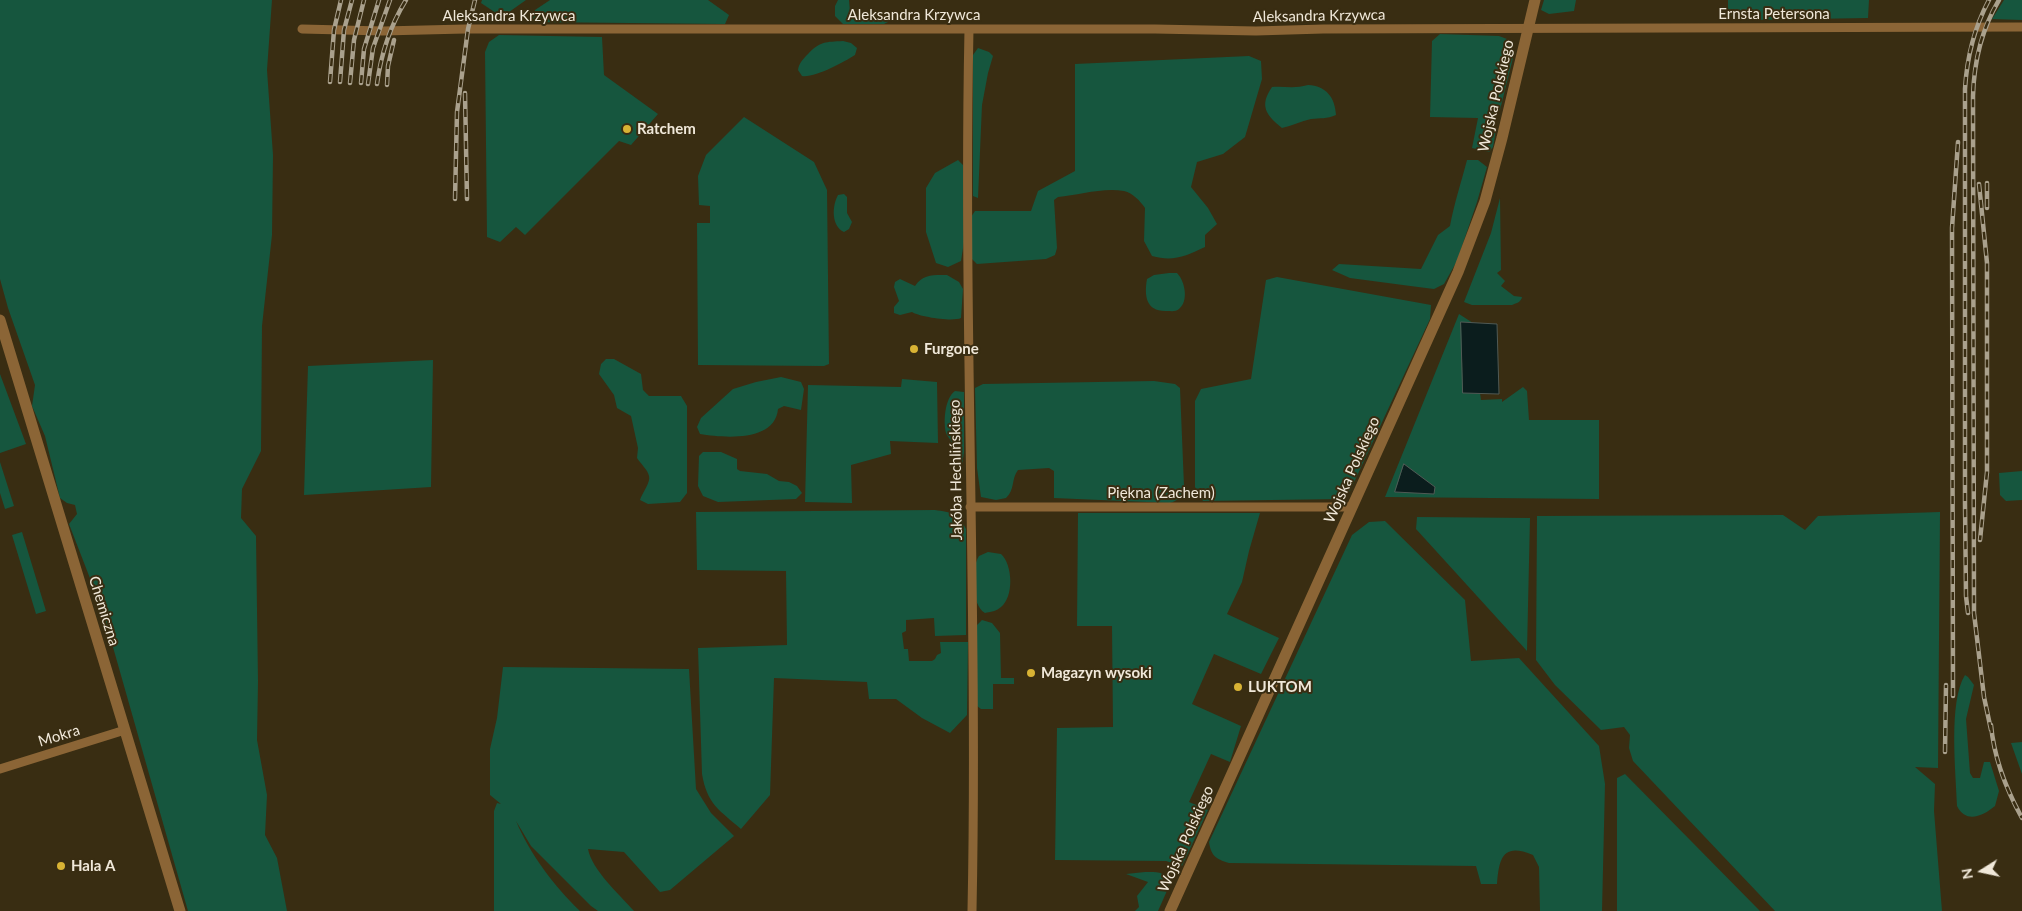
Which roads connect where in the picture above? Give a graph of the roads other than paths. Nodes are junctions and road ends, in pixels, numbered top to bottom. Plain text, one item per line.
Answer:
1 (1534, 0) edge
2 (2022, 27) edge
3 (969, 28) junction
4 (1527, 28) junction
5 (302, 29) dead end
6 (0, 320) edge
7 (970, 506) junction
8 (1351, 507) junction
9 (125, 730) junction
10 (0, 769) edge
11 (180, 911) edge
12 (972, 911) edge
13 (1170, 911) edge

1 - 4 street, Wojska Polskiego
2 - 4 street, Ernsta Petersona
3 - 4 street, Aleksandra Krzywca
3 - 5 street, Aleksandra Krzywca
3 - 7 street, Jakóba Hechlińskiego
4 - 8 street, Wojska Polskiego
6 - 9 street, Chemiczna
7 - 8 street, Piękna (Zachem)
7 - 12 street, Jakóba Hechlińskiego
8 - 13 street, Wojska Polskiego
9 - 10 street, Mokra
9 - 11 street, Chemiczna

